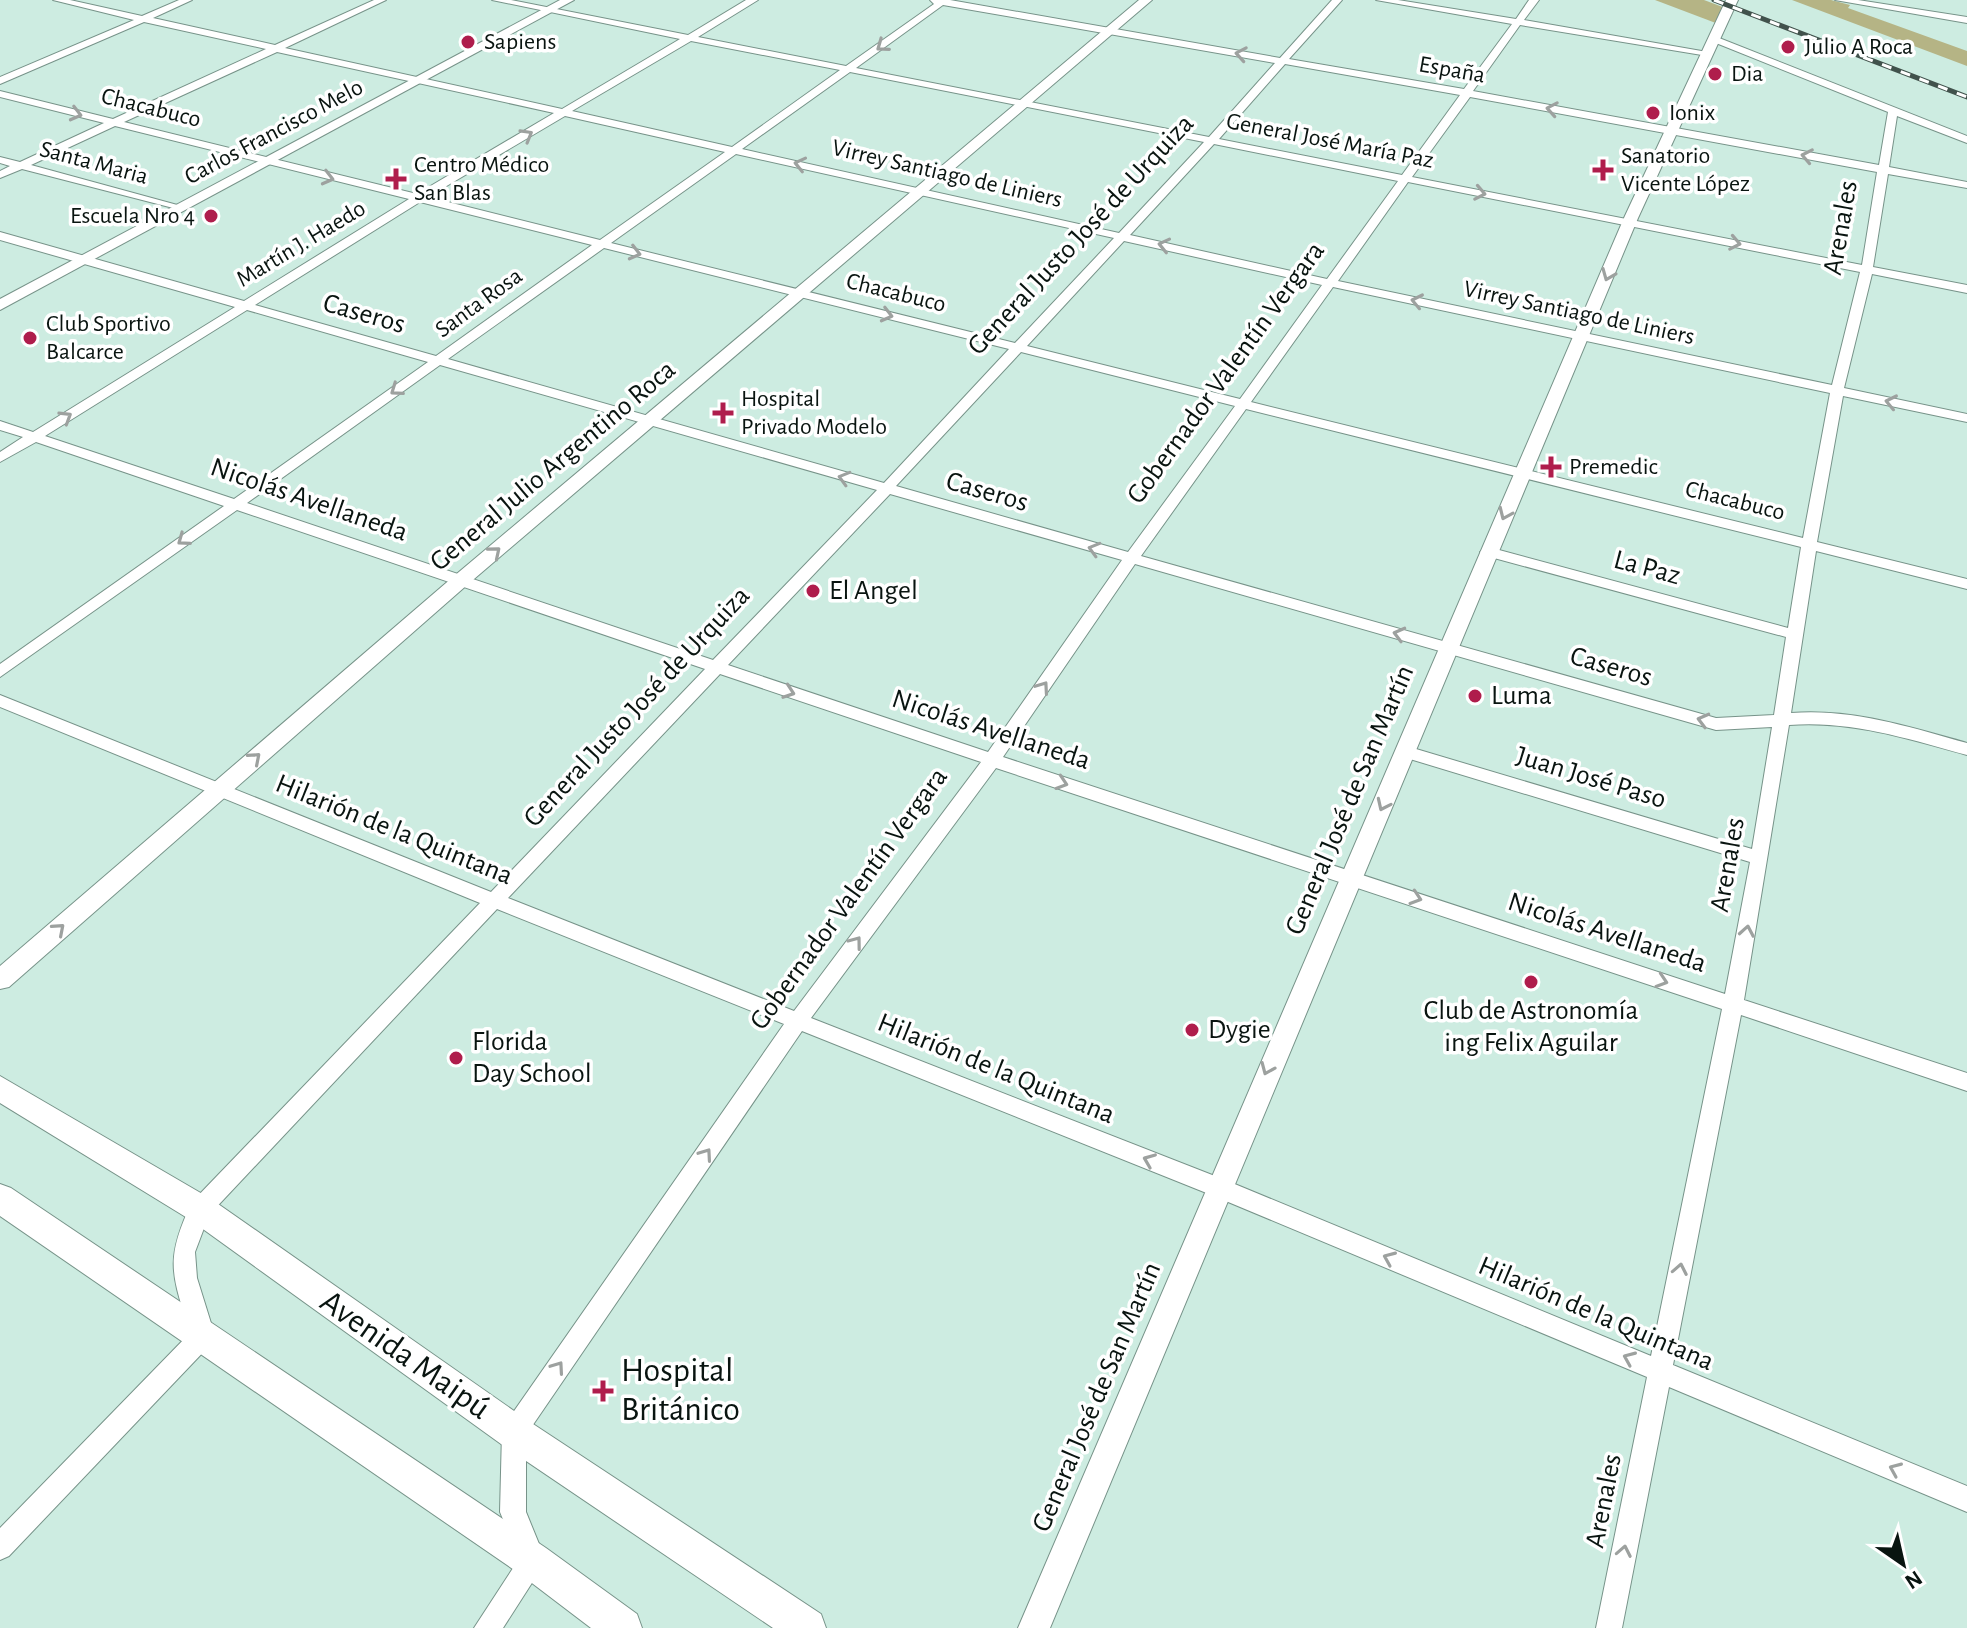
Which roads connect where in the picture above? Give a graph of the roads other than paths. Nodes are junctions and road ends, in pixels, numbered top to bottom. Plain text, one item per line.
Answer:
1 (58, 0) edge
2 (187, 0) edge
3 (381, 0) edge
4 (497, 0) edge
5 (568, 0) edge
6 (753, 0) edge
7 (1146, 0) edge
8 (1337, 0) edge
9 (1381, 0) edge
10 (1534, 0) edge
11 (1732, 0) edge
12 (1840, 0) edge
13 (1918, 0) edge
14 (939, 1) edge
15 (549, 10) junction
16 (1915, 12) junction
17 (144, 18) junction
18 (1967, 20) edge
19 (1518, 22) junction
20 (1109, 32) junction
21 (690, 39) junction
22 (1711, 46) junction
23 (278, 48) junction
24 (1279, 61) junction
25 (849, 70) junction
26 (419, 80) junction
27 (0, 81) edge
28 (1467, 93) junction
29 (0, 94) edge
30 (1023, 104) junction
31 (1893, 111) junction
32 (567, 113) junction
33 (114, 124) junction
34 (1671, 131) junction
35 (1967, 140) edge
36 (1211, 141) junction
37 (735, 149) junction
38 (0, 160) edge
39 (264, 162) junction
40 (20, 166) junction
41 (1881, 170) junction
42 (0, 175) edge
43 (1406, 178) junction
44 (1967, 185) edge
45 (923, 192) junction
46 (417, 199) junction
47 (177, 208) junction
48 (1629, 222) junction
49 (1122, 235) junction
50 (0, 236) edge
51 (600, 244) junction
52 (83, 261) junction
53 (1867, 269) junction
54 (1330, 283) junction
55 (1967, 289) edge
56 (801, 293) junction
57 (0, 305) edge
58 (242, 306) junction
59 (1583, 335) junction
60 (1015, 348) junction
61 (436, 362) junction
62 (1837, 391) junction
63 (1243, 405) junction
64 (1967, 418) edge
65 (648, 422) junction
66 (0, 425) edge
67 (35, 436) junction
68 (0, 458) edge
69 (1523, 472) junction
70 (885, 490) junction
71 (234, 503) junction
72 (1809, 544) junction
73 (1488, 552) junction
74 (1131, 559) junction
75 (460, 581) junction
76 (1967, 584) edge
77 (1793, 634) junction
78 (1448, 647) junction
79 (715, 667) junction
80 (0, 672) edge
81 (0, 701) edge
82 (1780, 721) junction
83 (1967, 749) edge
84 (1406, 752) junction
85 (992, 760) junction
86 (220, 789) junction
87 (1760, 858) junction
88 (1350, 876) junction
89 (495, 901) junction
90 (0, 980) edge
91 (1733, 1004) junction
92 (798, 1020) junction
93 (1967, 1082) edge
94 (0, 1088) edge
95 (1217, 1187) junction
96 (0, 1198) edge
97 (200, 1209) junction
98 (203, 1336) junction
99 (1660, 1370) junction
100 (514, 1432) junction
101 (1967, 1499) edge
102 (0, 1547) edge
103 (533, 1561) junction
104 (487, 1628) edge
105 (623, 1628) edge
106 (807, 1628) edge
107 (1034, 1628) edge
108 (1609, 1628) edge

1 - 17 street, Virrey Santiago de Liniers
2 - 17 street
3 - 23 street
4 - 15 street, General José María Paz
5 - 15 street, Carlos Francisco Melo
6 - 21 street, Martín J. Haedo
7 - 20 street, General Julio Argentino Roca
8 - 24 street, General Justo José de Urquiza
9 - 19 street
10 - 19 street, Gobernador Valentín Vergara
11 - 22 street, General José de San Martín
12 - 16 street
13 - 16 street
14 - 20 street, España
14 -> 25 street, Santa Rosa
15 - 21 street, General José María Paz
15 - 26 street, Carlos Francisco Melo
16 - 18 street
17 - 23 street, Virrey Santiago de Liniers
17 - 27 street
19 - 22 street
19 - 28 street, Gobernador Valentín Vergara
24 -> 20 street, España
20 - 30 street, General Julio Argentino Roca
21 - 25 street, General José María Paz
21 - 32 street, Martín J. Haedo
22 - 31 street
22 - 34 street, General José de San Martín
23 - 26 street, Virrey Santiago de Liniers
23 - 33 street
24 - 28 street, España
24 - 36 street, General Justo José de Urquiza
25 - 30 street, General José María Paz
25 - 37 street, Santa Rosa
26 - 32 street, Virrey Santiago de Liniers
26 - 39 street, Carlos Francisco Melo
34 -> 28 street, España
28 - 43 street, Gobernador Valentín Vergara
29 -> 33 street, Chacabuco
30 - 36 street, General José María Paz
30 - 45 street, General Julio Argentino Roca
31 - 35 street
31 - 41 street, Arenales
32 - 37 street, Virrey Santiago de Liniers
46 -> 32 street, Martín J. Haedo
33 - 39 street, Chacabuco
33 - 40 street
41 -> 34 street, España
34 - 48 street, General José de San Martín
36 - 43 street, General José María Paz
36 - 49 street, General Justo José de Urquiza
45 -> 37 street, Virrey Santiago de Liniers
37 - 51 street, Santa Rosa
38 - 40 street, Santa Maria
39 -> 46 street, Chacabuco
39 - 47 street, Carlos Francisco Melo
40 - 42 street
40 - 47 street, Santa Maria
41 - 44 street, España
41 - 53 street, Arenales
43 -> 48 street, General José María Paz
43 - 54 street, Gobernador Valentín Vergara
45 - 49 street, Virrey Santiago de Liniers
45 - 56 street, General Julio Argentino Roca
46 - 51 street, Chacabuco
46 - 58 street, Martín J. Haedo
47 - 52 street, Carlos Francisco Melo
48 -> 53 street, General José María Paz
48 -> 59 street, General José de San Martín
54 -> 49 street, Virrey Santiago de Liniers
49 - 60 street, General Justo José de Urquiza
50 - 52 street, Caseros
51 -> 56 street, Chacabuco
51 - 61 street, Santa Rosa
52 - 57 street, Carlos Francisco Melo
52 - 58 street, Caseros
53 - 55 street, General José María Paz
53 - 62 street, Arenales
59 -> 54 street, Virrey Santiago de Liniers
54 - 63 street, Gobernador Valentín Vergara
56 -> 60 street, Chacabuco
56 - 65 street, General Julio Argentino Roca
58 - 61 street, Caseros
67 -> 58 street, Martín J. Haedo
59 - 62 street, Virrey Santiago de Liniers
59 - 69 street, General José de San Martín
60 - 63 street, Chacabuco
60 - 70 street, General Justo José de Urquiza
61 - 65 street, Caseros
61 -> 71 street, Santa Rosa
64 -> 62 street, Virrey Santiago de Liniers
62 - 72 street, Arenales
63 - 69 street, Chacabuco
63 - 74 street, Gobernador Valentín Vergara
70 -> 65 street, Caseros
75 -> 65 street, General Julio Argentino Roca
66 - 67 street, Nicolás Avellaneda
67 - 68 street, Martín J. Haedo
67 - 71 street, Nicolás Avellaneda
69 - 72 street, Chacabuco
69 -> 73 street, General José de San Martín
74 -> 70 street, Caseros
70 - 79 street, General Justo José de Urquiza
71 - 75 street, Nicolás Avellaneda
71 -> 80 street, Santa Rosa
72 - 76 street, Chacabuco
72 - 77 street, Arenales
73 - 77 street, La Paz
73 - 78 street, General José de San Martín
78 -> 74 street, Caseros
85 -> 74 street, Gobernador Valentín Vergara
75 - 79 street, Nicolás Avellaneda
86 -> 75 street, General Julio Argentino Roca
77 - 82 street, Arenales
82 -> 78 street, Caseros
78 - 84 street, General José de San Martín
79 -> 85 street, Nicolás Avellaneda
79 - 89 street, General Justo José de Urquiza
81 - 86 street, Hilarión de la Quintana
82 - 83 street, Caseros
82 - 87 street, Arenales
84 - 87 street, Juan José Paso
84 -> 88 street, General José de San Martín
85 -> 88 street, Nicolás Avellaneda
92 -> 85 street, Gobernador Valentín Vergara
86 - 89 street, Hilarión de la Quintana
90 -> 86 street, General Julio Argentino Roca
91 -> 87 street, Arenales
88 -> 91 street, Nicolás Avellaneda
88 -> 95 street, General José de San Martín
89 - 92 street, Hilarión de la Quintana
89 - 97 street, General Justo José de Urquiza
91 - 93 street, Nicolás Avellaneda
99 -> 91 street, Arenales
95 -> 92 street, Hilarión de la Quintana
100 -> 92 street, Gobernador Valentín Vergara
94 - 97 main road, Avenida Maipú
99 -> 95 street, Hilarión de la Quintana
95 - 107 street, General José de San Martín
96 - 98 main road
97 - 98 street, General Justo José de Urquiza
97 - 100 main road, Avenida Maipú
98 - 102 street
98 - 103 main road
101 -> 99 street, Hilarión de la Quintana
108 -> 99 street, Arenales
100 - 103 street
100 - 106 main road, Avenida Maipú
103 - 104 street
103 - 105 main road

